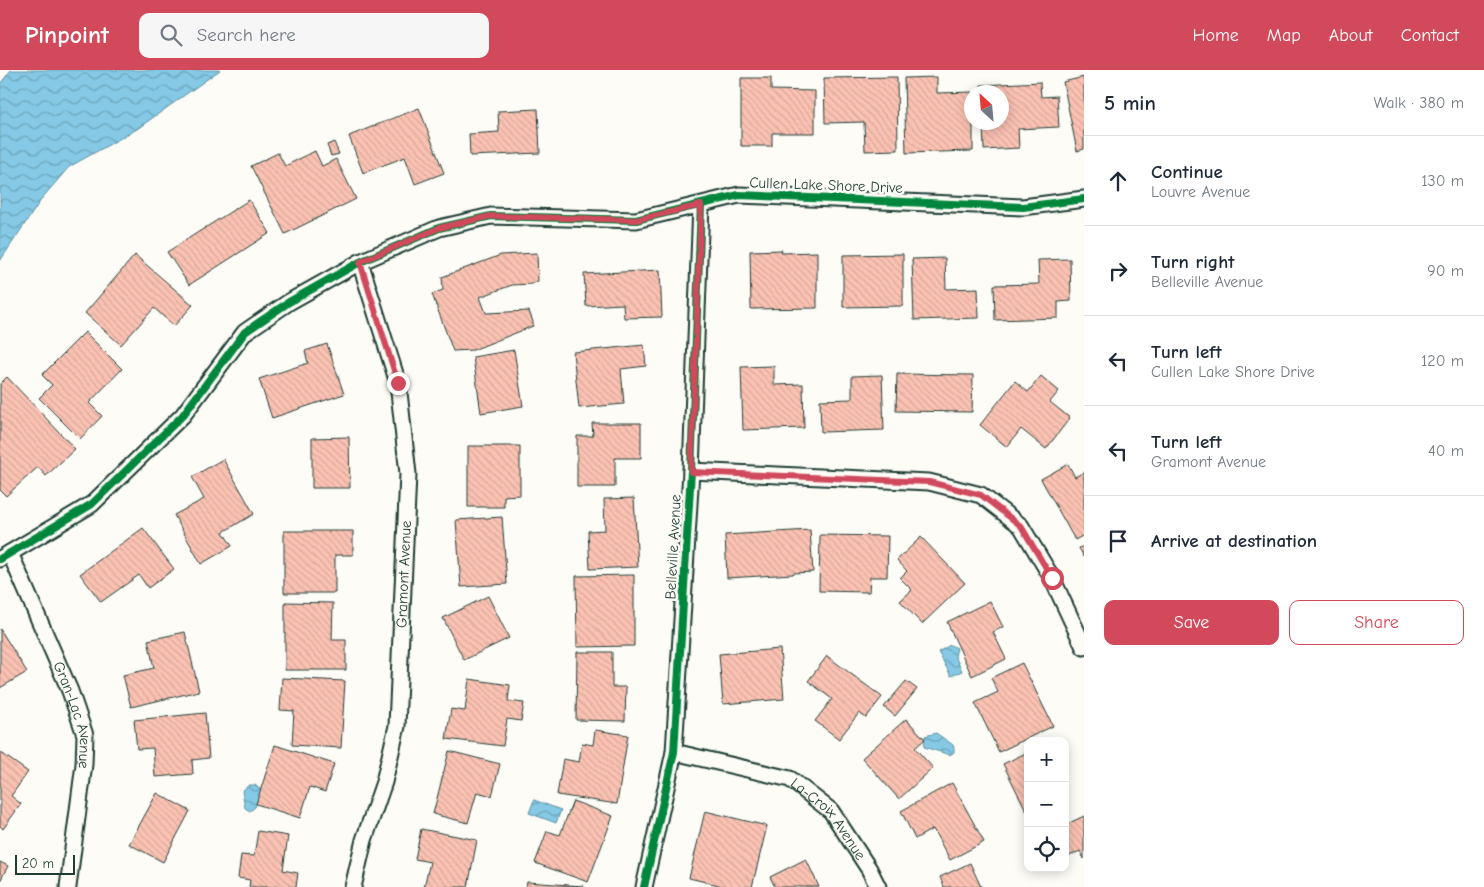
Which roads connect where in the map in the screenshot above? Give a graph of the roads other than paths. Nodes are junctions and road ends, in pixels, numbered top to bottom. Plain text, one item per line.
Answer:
1 (1084, 199) edge
2 (701, 205) junction
3 (360, 262) junction
4 (691, 472) junction
5 (5, 556) edge
6 (1084, 646) edge
7 (674, 752) junction
8 (68, 887) edge
9 (353, 887) edge
10 (644, 887) edge
11 (878, 887) edge

1 - 2 street, Cullen Lake Shore Drive
2 - 3 street, Cullen Lake Shore Drive
2 - 4 street, Belleville Avenue
3 - 5 street, Cullen Lake Shore Drive
3 - 9 street, Gramont Avenue
4 - 6 street
4 - 7 street, Belleville Avenue
5 - 8 street, Gran-Lac Avenue
7 - 10 street, Belleville Avenue
7 - 11 street, La-Croix Avenue

